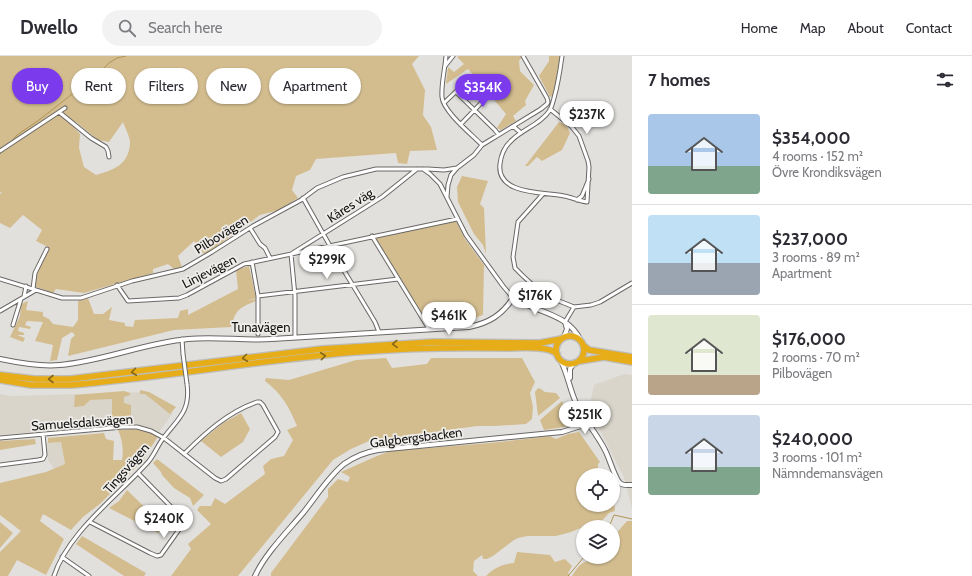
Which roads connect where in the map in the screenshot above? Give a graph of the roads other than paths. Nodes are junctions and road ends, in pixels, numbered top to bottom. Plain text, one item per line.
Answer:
1 (446, 56) edge
2 (453, 56) edge
3 (523, 56) edge
4 (562, 56) edge
5 (445, 66) junction
6 (469, 79) dead end
7 (456, 92) junction
8 (486, 98) dead end
9 (444, 103) junction
10 (65, 108) dead end
11 (474, 109) junction
12 (550, 109) junction
13 (59, 112) junction
14 (461, 124) junction
15 (513, 126) junction
16 (521, 133) junction
17 (498, 134) junction
18 (482, 145) junction
19 (0, 151) edge
20 (109, 157) dead end
21 (456, 168) junction
22 (417, 169) junction
23 (423, 169) junction
24 (590, 178) junction
25 (543, 194) junction
26 (447, 197) junction
27 (303, 198) junction
28 (574, 200) junction
29 (457, 219) junction
30 (250, 228) junction
31 (323, 234) junction
32 (372, 236) junction
33 (329, 245) junction
34 (47, 249) dead end
35 (291, 254) junction
36 (270, 258) junction
37 (252, 262) junction
38 (0, 279) edge
39 (398, 279) junction
40 (632, 283) edge
41 (353, 285) junction
42 (26, 286) junction
43 (117, 286) junction
44 (35, 289) junction
45 (295, 292) junction
46 (258, 296) junction
47 (23, 298) junction
48 (513, 298) junction
49 (574, 307) junction
50 (0, 311) edge
51 (565, 322) junction
52 (13, 325) dead end
53 (429, 329) junction
54 (379, 332) junction
55 (258, 334) dead end
56 (295, 338) junction
57 (562, 338) junction
58 (182, 339) junction
59 (582, 344) junction
60 (557, 354) junction
61 (632, 357) edge
62 (0, 359) edge
63 (562, 361) junction
64 (577, 362) junction
65 (632, 362) edge
66 (0, 375) edge
67 (0, 380) edge
68 (570, 382) junction
69 (587, 424) junction
70 (42, 434) junction
71 (0, 438) edge
72 (164, 438) junction
73 (184, 454) junction
74 (0, 465) edge
75 (138, 473) junction
76 (632, 485) edge
77 (90, 522) junction
78 (62, 557) junction
79 (54, 576) edge
80 (89, 576) edge
81 (255, 576) edge

1 - 5 street
2 - 5 street
3 - 15 street
4 - 12 street
5 - 9 street
6 - 7 street
7 - 9 street
7 - 11 street
8 - 11 street
9 - 14 street
10 - 13 street
11 - 14 street
11 - 17 street
12 - 16 street
12 - 24 street
13 - 19 street
13 - 20 street
14 - 18 street
15 - 16 street
15 - 17 street
16 - 25 street
17 - 18 street
18 - 21 street
21 - 23 street, Pilbovägen
21 - 26 street
22 - 23 street, Pilbovägen
22 - 27 street, Pilbovägen
22 - 31 street, Kåres väg
23 - 26 street
24 - 28 street
24 - 28 street
25 - 28 street
25 - 49 street
26 - 29 street
27 - 30 street, Pilbovägen
27 - 31 street
29 - 32 street, Linjevägen
29 - 48 street
30 - 36 street
30 - 43 street, Pilbovägen
31 - 33 street
31 - 35 street, Kåres väg
32 - 33 street, Linjevägen
32 - 39 street
33 - 35 street, Linjevägen
33 - 41 street
34 - 44 street
35 - 36 street, Linjevägen
35 - 45 street
36 - 37 street, Linjevägen
37 - 43 street, Linjevägen
37 - 46 street
38 - 42 street, Pilbovägen
39 - 41 street
39 - 53 street
40 - 49 street
41 - 45 street
41 - 54 street
42 - 44 street, Pilbovägen
42 - 47 street
43 - 44 street, Pilbovägen
44 - 47 street
45 - 46 street
45 - 56 street
46 - 55 street
47 - 50 street
47 - 52 street
48 - 51 street
48 - 53 street, Tunavägen
49 - 51 street
51 - 57 street
51 - 59 street
53 - 54 street, Tunavägen
54 - 56 street, Tunavägen
56 - 58 street, Tunavägen
57 - 59 highway
57 - 60 highway
57 -> 66 highway
58 - 62 street, Tunavägen
58 - 72 street, Tingsvägen, bridge
59 - 61 highway
59 - 64 highway
60 - 63 highway
67 -> 60 highway
63 - 64 highway
63 - 68 street
64 - 65 highway
64 - 68 street
68 - 69 street
69 - 76 street
69 - 81 street, Galgbergsbacken
70 - 71 street, Samuelsdalsvägen
70 - 72 street, Samuelsdalsvägen
70 - 74 street
72 - 73 street, Samuelsdalsvägen
72 - 75 street, Tingsvägen
73 - 73 street, Samuelsdalsvägen
75 - 77 street, Tingsvägen
75 - 77 street
77 - 78 street, Tingsvägen
78 - 79 street, Tingsvägen
78 - 80 street

